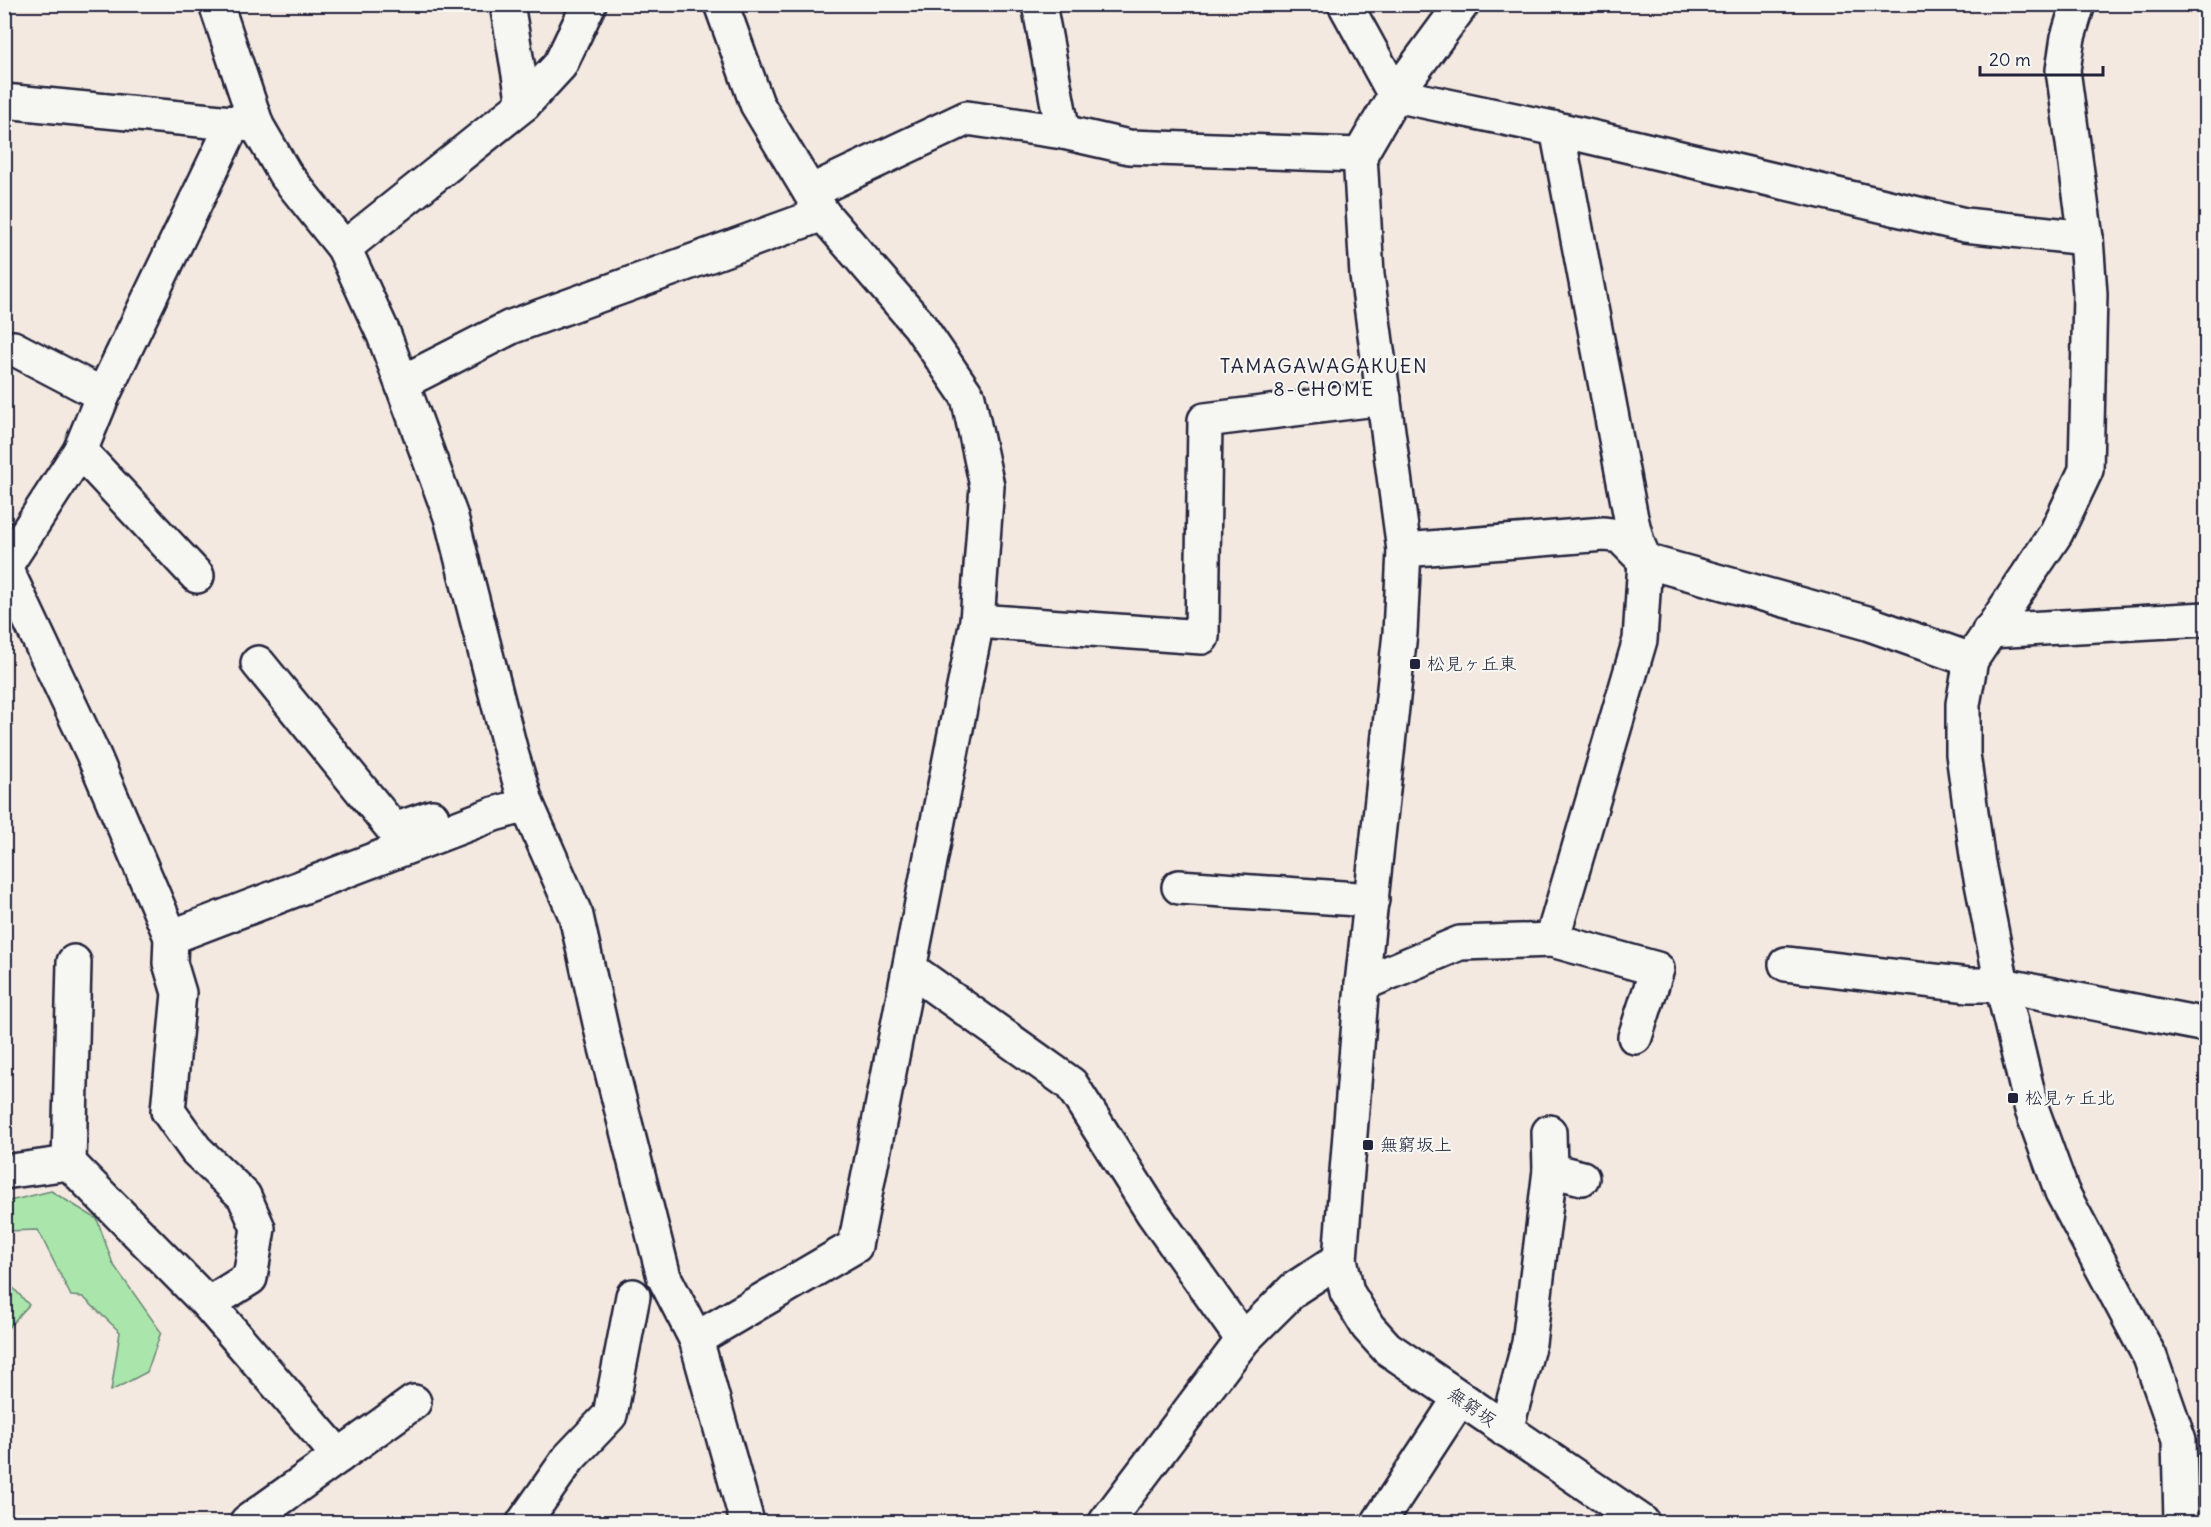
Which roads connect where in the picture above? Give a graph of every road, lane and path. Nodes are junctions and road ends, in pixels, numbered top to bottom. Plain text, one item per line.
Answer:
1 (216, 4) edge
2 (507, 4) edge
3 (589, 4) edge
4 (722, 4) edge
5 (1039, 4) edge
6 (1345, 4) edge
7 (1462, 4) edge
8 (2078, 4) edge
9 (1395, 95) junction
10 (4, 101) edge
11 (524, 104) junction
12 (245, 124) junction
13 (1557, 129) junction
14 (1063, 132) junction
15 (1360, 155) junction
16 (816, 203) junction
17 (2086, 238) junction
18 (344, 248) junction
19 (13, 348) dead end
20 (403, 382) junction
21 (103, 395) junction
22 (1384, 398) junction
23 (80, 451) junction
24 (1404, 550) junction
25 (1645, 561) junction
26 (5, 567) edge
27 (197, 576) dead end
28 (2206, 619) edge
29 (977, 621) junction
30 (1989, 632) junction
31 (1971, 660) junction
32 (258, 663) dead end
33 (525, 795) junction
34 (1179, 887) dead end
35 (1372, 900) junction
36 (171, 937) junction
37 (1552, 940) junction
38 (74, 962) dead end
39 (1786, 964) dead end
40 (910, 969) junction
41 (1362, 984) junction
42 (2002, 986) junction
43 (2206, 1025) edge
44 (1635, 1037) dead end
45 (1549, 1132) dead end
46 (69, 1163) junction
47 (1550, 1170) junction
48 (4, 1172) edge
49 (1582, 1178) dead end
50 (1340, 1259) junction
51 (633, 1296) dead end
52 (208, 1304) junction
53 (696, 1339) junction
54 (1243, 1340) junction
55 (1460, 1398) junction
56 (414, 1402) dead end
57 (1506, 1430) junction
58 (339, 1456) junction
59 (247, 1522) edge
60 (524, 1522) edge
61 (747, 1522) edge
62 (1106, 1522) edge
63 (1379, 1522) edge
64 (1642, 1522) edge
65 (2181, 1522) edge

1 - 12 street
2 - 11 street
3 - 11 street
4 - 16 street
5 - 14 street
6 - 9 street
7 - 9 street
8 - 17 street
9 - 13 street
9 - 15 street
10 - 12 street
11 - 18 street
12 - 18 street
12 - 21 street
13 - 17 street
13 - 25 street
14 - 15 street
14 - 16 street
15 - 22 street, 無窮坂
16 - 20 street
16 - 29 street
17 - 30 street
18 - 20 street
19 - 21 street
20 - 33 street
21 - 23 street
22 - 24 street, 無窮坂
22 - 29 street
23 - 26 street
23 - 27 street
24 - 25 street
24 - 35 street, 無窮坂
25 - 31 street
25 - 37 street
26 - 36 street
28 - 30 street
29 - 40 street
30 - 31 street
31 - 42 street
32 - 33 street
33 - 36 street
33 - 53 street
34 - 35 street
35 - 41 street, 無窮坂
36 - 52 street
37 - 41 street
37 - 44 street
38 - 46 street
39 - 42 street
40 - 53 street
40 - 54 street
41 - 50 street, 無窮坂
42 - 43 street
42 - 65 street
45 - 47 street
46 - 48 street
46 - 52 street
47 - 49 street
47 - 57 street
50 - 54 street
50 - 55 street, 無窮坂
51 - 60 street
52 - 58 street
53 - 61 street
54 - 62 street
55 - 57 street, 無窮坂
55 - 63 street
56 - 58 street
57 - 64 street, 無窮坂
58 - 59 street

